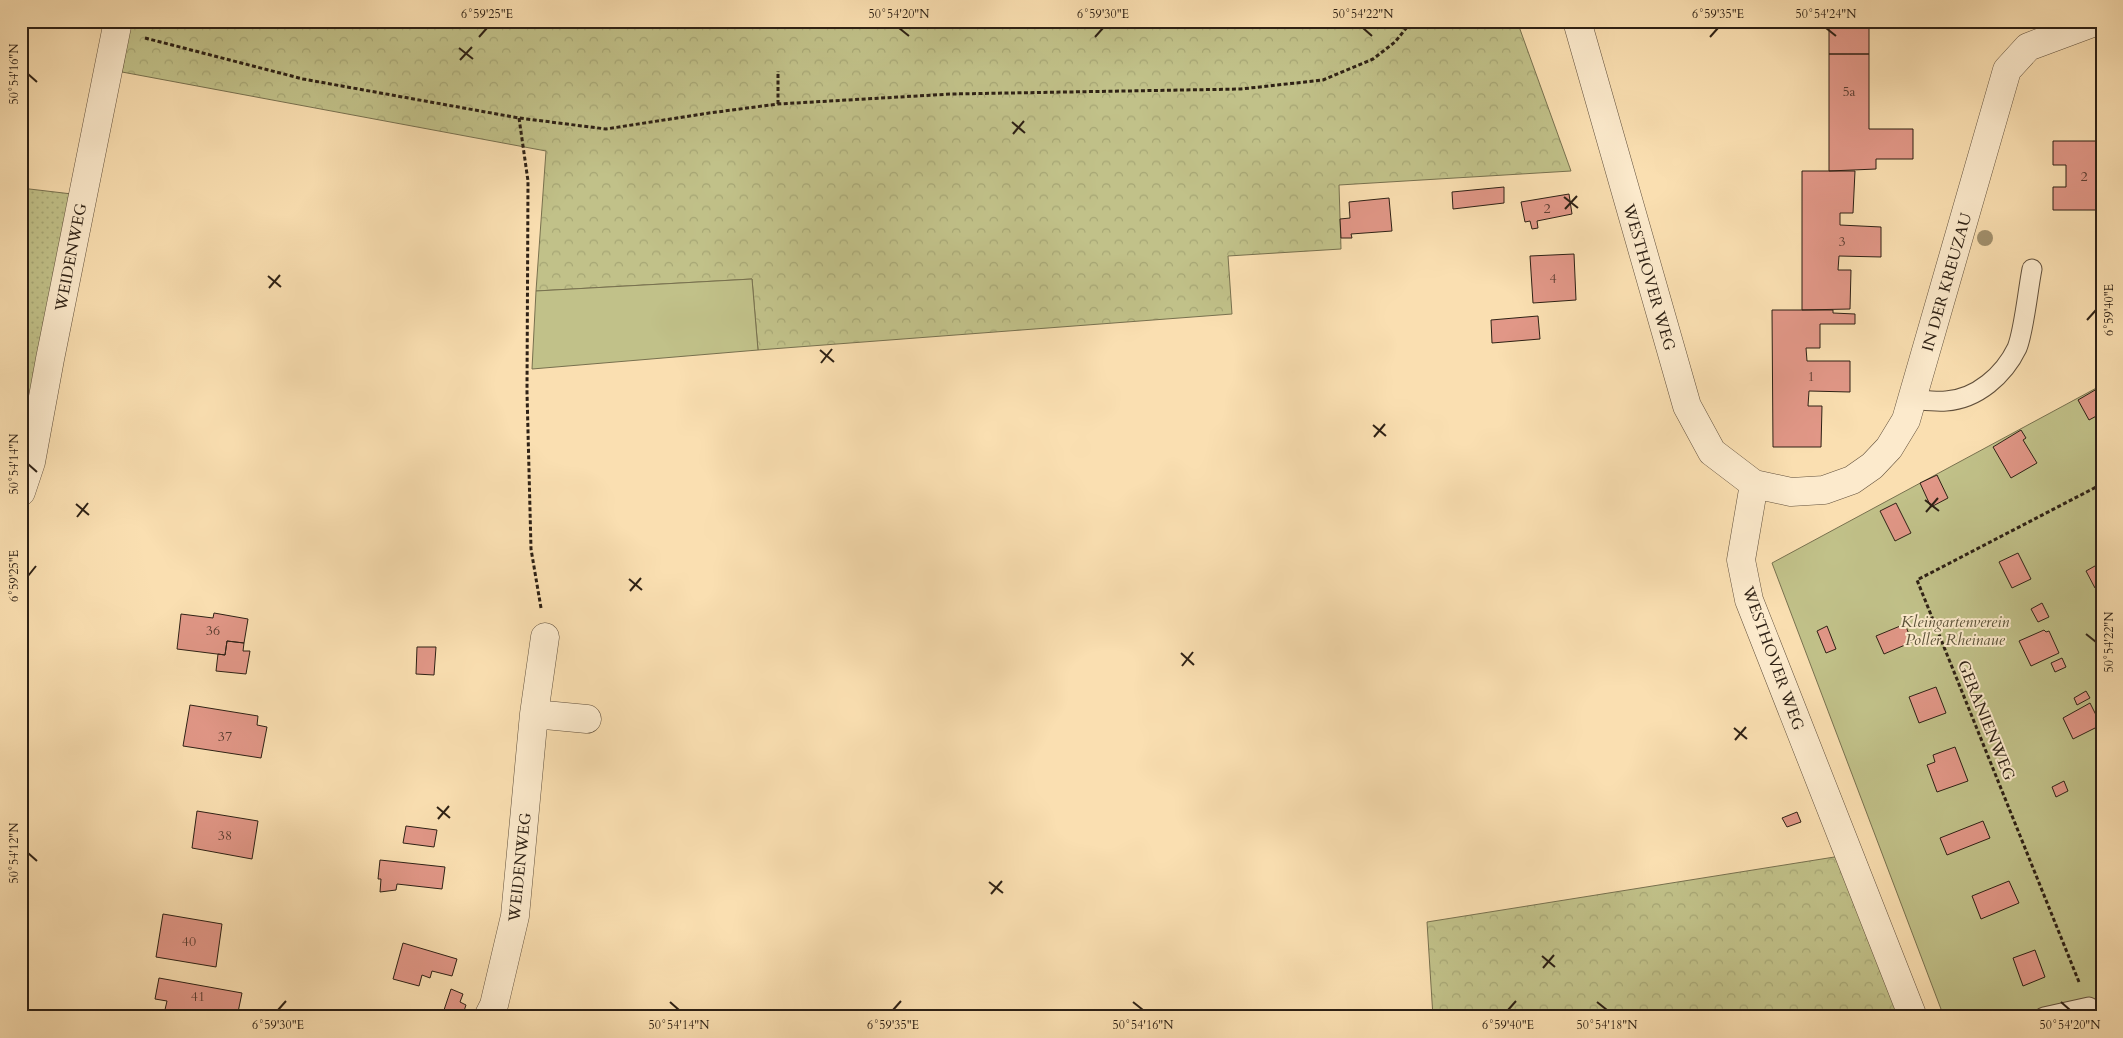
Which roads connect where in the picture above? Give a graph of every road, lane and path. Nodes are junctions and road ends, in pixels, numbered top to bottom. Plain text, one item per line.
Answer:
1 (176, 21) edge
2 (216, 21) edge
3 (1412, 21) edge
4 (1577, 21) edge
5 (2098, 21) edge
6 (117, 26) edge
7 (778, 71) dead end
8 (778, 104) junction
9 (520, 118) junction
10 (2032, 269) dead end
11 (1912, 399) junction
12 (1754, 484) junction
13 (2100, 484) edge
14 (2102, 490) edge
15 (21, 492) edge
16 (545, 637) joint
17 (534, 714) junction
18 (587, 720) dead end
19 (2089, 1007) joint
20 (488, 1017) edge
21 (1914, 1017) edge
22 (2044, 1017) edge

1 - 2 path
3 - 8 path
4 - 12 street, WESTHOVER WEG
5 - 11 street, IN DER KREUZAU
6 - 9 path
6 - 15 street, WEIDENWEG
7 - 8 path
8 - 9 path
9 - 16 path
10 - 11 lane
11 - 12 street, IN DER KREUZAU
12 - 21 street, WESTHOVER WEG
13 - 14 path
13 - 19 path, GERANIENWEG
16 - 17 street, WEIDENWEG
17 - 18 street
17 - 20 street, WEIDENWEG
19 - 22 lane

